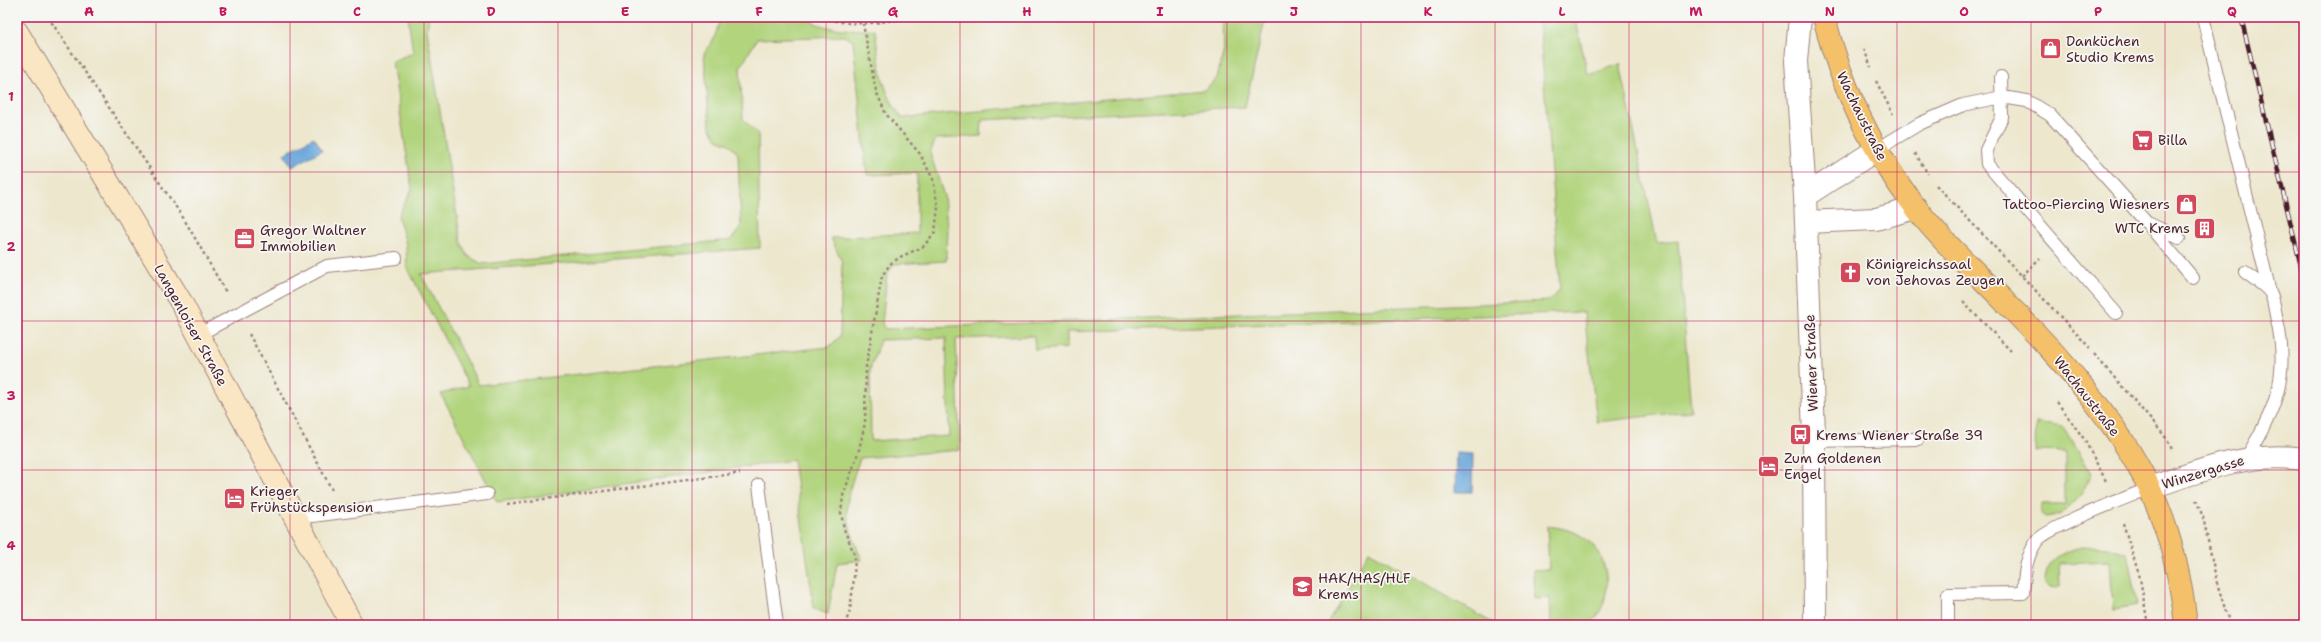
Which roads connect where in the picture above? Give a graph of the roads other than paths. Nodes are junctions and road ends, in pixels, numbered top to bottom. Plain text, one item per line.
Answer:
1 (1800, 17) edge
2 (1824, 17) edge
3 (2203, 17) edge
4 (20, 45) edge
5 (2001, 77) dead end
6 (2002, 97) junction
7 (1876, 150) junction
8 (1805, 196) junction
9 (1916, 208) junction
10 (1806, 222) junction
11 (2147, 222) junction
12 (2179, 238) dead end
13 (396, 258) dead end
14 (2245, 272) dead end
15 (2193, 278) dead end
16 (2270, 292) junction
17 (2116, 313) dead end
18 (198, 335) junction
19 (1918, 439) dead end
20 (1814, 441) junction
21 (2246, 458) junction
22 (2304, 459) edge
23 (759, 485) road end
24 (2150, 488) junction
25 (487, 494) dead end
26 (296, 518) junction
27 (352, 625) edge
28 (777, 625) edge
29 (1816, 625) edge
30 (1948, 625) edge
31 (2186, 625) edge

1 - 8 street, Wiener Straße
2 - 7 main road, Wachaustraße
3 - 16 lane
4 - 18 street, Langenloiser Straße
5 - 6 lane
6 - 7 lane
6 - 11 lane
6 - 17 lane
7 - 8 street
7 - 9 main road, Wachaustraße
8 - 10 street, Wiener Straße
9 - 10 street
9 - 24 main road, Wachaustraße
10 - 20 street, Wiener Straße
11 - 12 lane
11 - 15 lane
13 - 18 lane
14 - 16 lane
16 - 21 lane
18 - 26 street, Langenloiser Straße
19 - 20 lane
20 - 29 street, Wiener Straße
21 - 22 street, Winzergasse
21 - 24 street, Winzergasse
23 - 28 lane
24 - 30 lane
24 - 31 main road, Wachaustraße
25 - 26 lane
26 - 27 street, Langenloiser Straße

